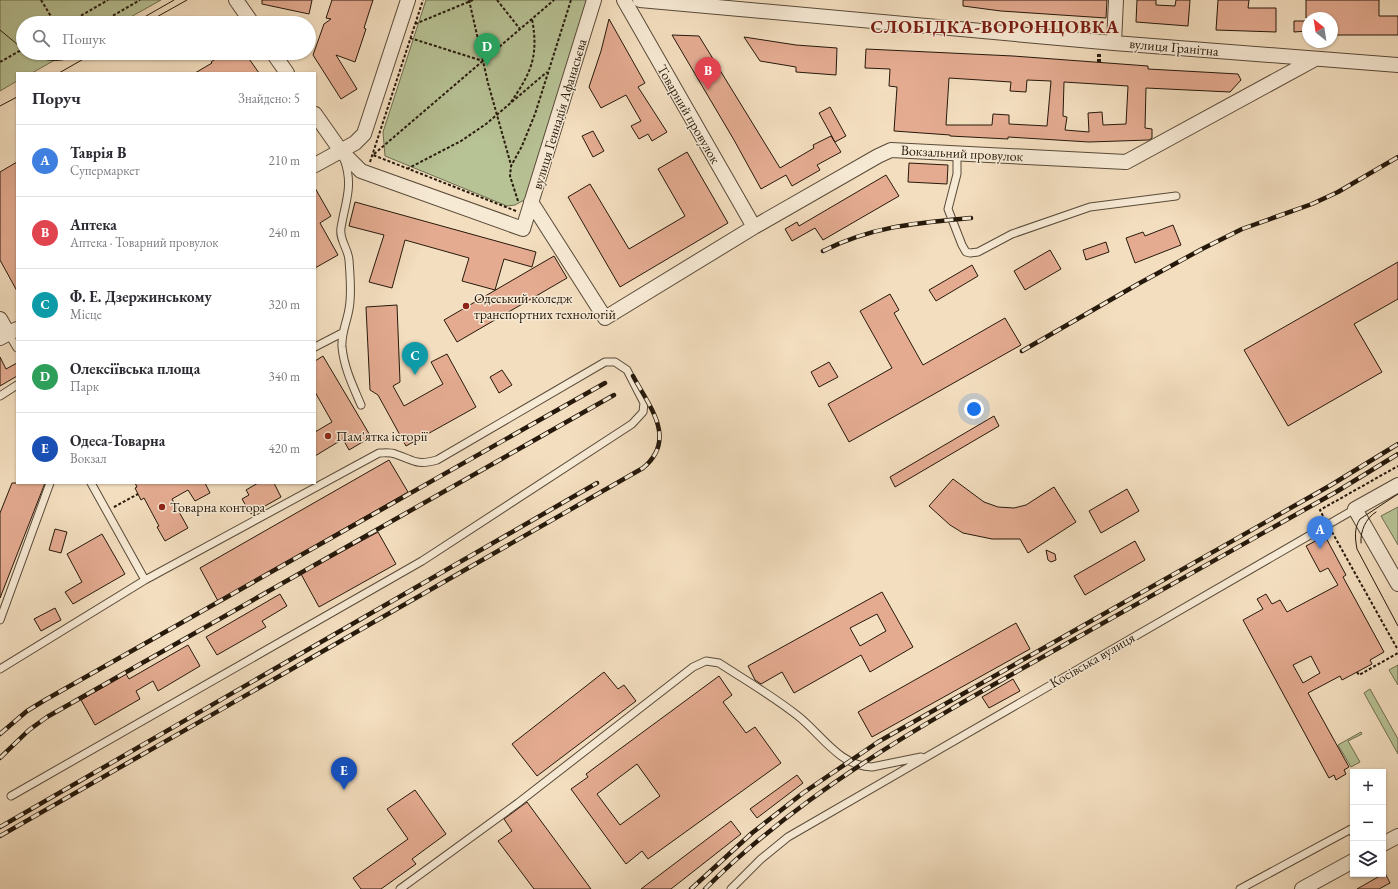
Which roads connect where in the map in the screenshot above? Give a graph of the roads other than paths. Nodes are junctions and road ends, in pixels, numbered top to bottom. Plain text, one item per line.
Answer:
1 (236, 0) edge
2 (408, 0) edge
3 (594, 0) edge
4 (624, 0) edge
5 (640, 0) edge
6 (1116, 0) edge
7 (247, 16) edge
8 (1114, 43) junction
9 (1315, 59) junction
10 (278, 60) edge
11 (1398, 65) edge
12 (286, 72) edge
13 (316, 115) edge
14 (341, 151) junction
15 (957, 153) junction
16 (316, 164) edge
17 (1176, 196) dead end
18 (525, 204) junction
19 (754, 228) junction
20 (0, 319) edge
21 (342, 333) junction
22 (8, 334) edge
23 (16, 346) edge
24 (316, 346) edge
25 (16, 386) edge
26 (0, 396) edge
27 (361, 405) dead end
28 (50, 484) edge
29 (92, 484) edge
30 (1398, 485) edge
31 (1355, 509) junction
32 (145, 580) junction
33 (1398, 584) edge
34 (0, 620) edge
35 (0, 669) edge
36 (926, 757) junction
37 (11, 796) dead end
38 (1350, 830) edge
39 (1398, 836) edge
40 (1386, 842) edge
41 (1350, 863) edge
42 (400, 889) edge
43 (731, 889) edge
44 (1240, 889) edge
45 (1302, 889) edge

1 - 7 street
2 - 14 street
3 - 18 street, вулиця Геннадія Афанасьєва
4 - 19 street, Товарний провулок
5 - 8 street, вулиця Гранітна
6 - 8 street
8 - 9 street, вулиця Гранітна
9 - 11 street, вулиця Гранітна
9 - 15 street, Вокзальний провулок
10 - 12 street
13 - 14 street
14 - 16 street
14 - 18 street, вулиця Геннадія Афанасьєва
14 - 21 lane
15 - 17 lane
15 - 19 street, Вокзальний провулок
18 - 19 street, Вокзальний провулок
20 - 22 street
21 - 24 lane
21 - 27 lane
22 - 23 lane
25 - 26 lane
28 - 34 lane
29 - 32 lane
30 - 31 street, Косівська вулиця
31 - 33 street
31 - 36 lane, Косівська вулиця
32 - 35 lane
32 - 37 lane
36 - 42 lane
36 - 43 lane, Косівська вулиця
38 - 44 lane
39 - 40 street
41 - 45 street

